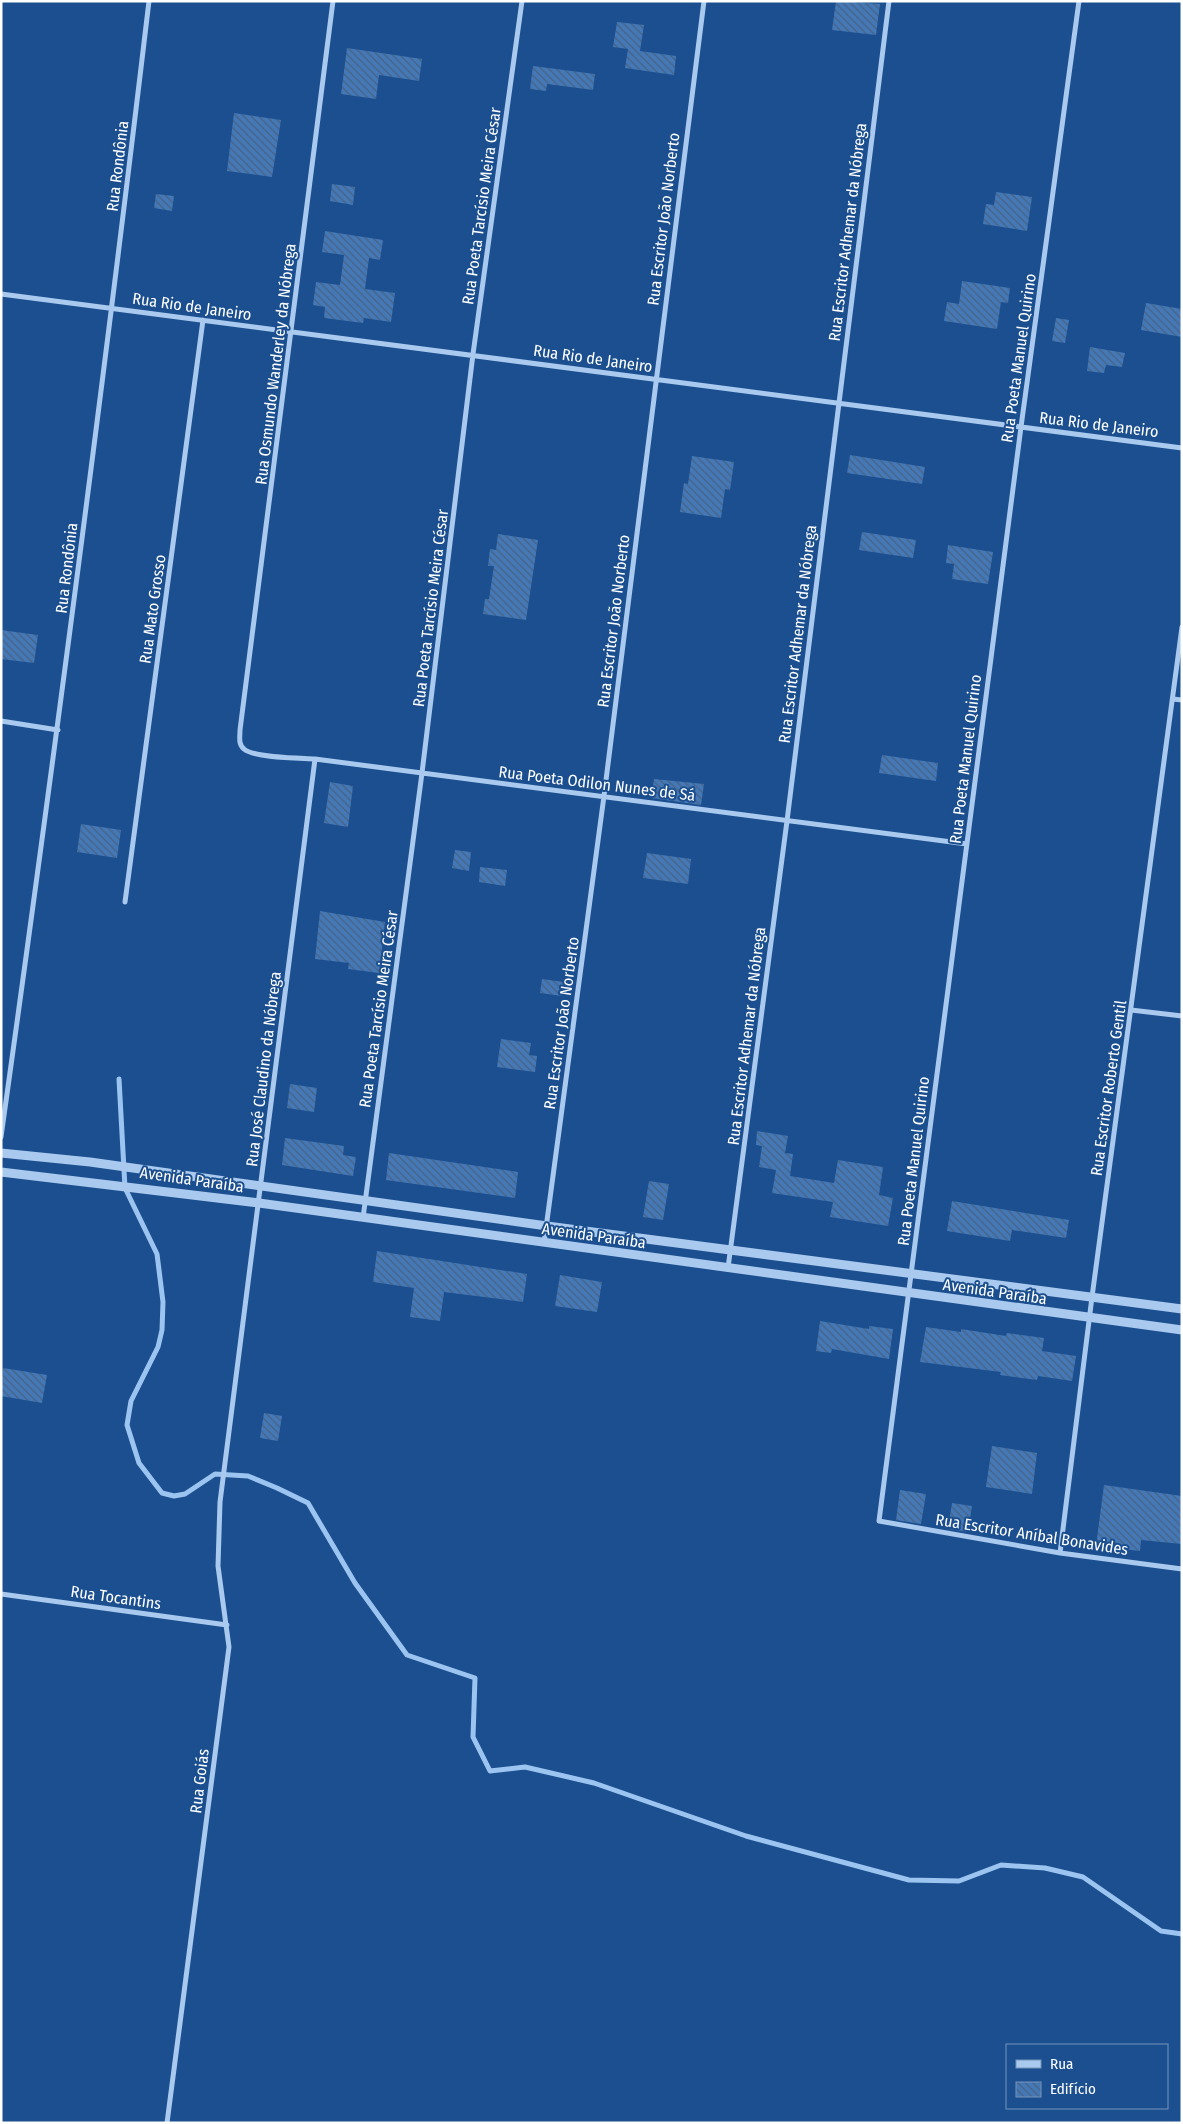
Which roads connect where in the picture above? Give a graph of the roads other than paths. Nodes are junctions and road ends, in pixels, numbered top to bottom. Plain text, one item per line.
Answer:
1 (149, 1) edge
2 (333, 1) edge
3 (522, 1) edge
4 (704, 1) edge
5 (888, 1) edge
6 (1079, 1) edge
7 (1, 294) edge
8 (112, 308) junction
9 (203, 320) junction
10 (292, 333) junction
11 (473, 354) junction
12 (656, 380) junction
13 (838, 404) junction
14 (1021, 427) junction
15 (1182, 448) edge
16 (1182, 627) edge
17 (1172, 699) junction
18 (1182, 700) edge
19 (1, 721) edge
20 (58, 730) junction
21 (240, 730) joint
22 (315, 759) junction
23 (422, 773) junction
24 (604, 796) junction
25 (787, 821) junction
26 (967, 844) junction
27 (125, 902) dead end
28 (1131, 1010) junction
29 (1182, 1016) edge
30 (1, 1137) edge
31 (1, 1153) edge
32 (1, 1172) edge
33 (261, 1186) junction
34 (366, 1202) junction
35 (259, 1204) junction
36 (363, 1218) junction
37 (547, 1226) junction
38 (544, 1244) junction
39 (731, 1250) junction
40 (728, 1269) junction
41 (911, 1273) junction
42 (908, 1294) junction
43 (1092, 1297) junction
44 (1182, 1309) edge
45 (1089, 1318) junction
46 (1182, 1330) edge
47 (228, 1442) joint
48 (879, 1521) joint
49 (1060, 1553) junction
50 (1182, 1569) edge
51 (1, 1594) edge
52 (227, 1625) junction
53 (167, 2123) edge

1 - 8 street, Rua Rondônia
2 - 10 street, Rua Osmundo Wanderley da Nóbrega
3 - 11 street, Rua Poeta Tarcísio Meira César
4 - 12 street, Rua Escritor João Norberto
5 - 13 street, Rua Escritor Adhemar da Nóbrega
6 - 14 street, Rua Poeta Manuel Quirino
7 - 8 street, Rua Rio de Janeiro
8 - 9 street, Rua Rio de Janeiro
8 - 20 street, Rua Rondônia
9 - 10 street, Rua Rio de Janeiro
9 - 27 street, Rua Mato Grosso
10 - 11 street, Rua Rio de Janeiro
10 - 21 street, Rua Osmundo Wanderley da Nóbrega
11 - 12 street, Rua Rio de Janeiro
11 - 23 street, Rua Poeta Tarcísio Meira César
12 - 13 street, Rua Rio de Janeiro
12 - 24 street, Rua Escritor João Norberto
13 - 14 street, Rua Rio de Janeiro
13 - 25 street, Rua Escritor Adhemar da Nóbrega
14 - 15 street, Rua Rio de Janeiro
14 - 26 street, Rua Poeta Manuel Quirino
16 - 17 street, Rua Escritor Roberto Gentil
17 - 18 street
17 - 28 street, Rua Escritor Roberto Gentil
19 - 20 street
20 - 30 street, Rua Rondônia
21 - 22 street, Rua Poeta Odilon Nunes de Sá
22 - 23 street, Rua Poeta Odilon Nunes de Sá
22 - 33 street, Rua José Claudino da Nóbrega
23 - 24 street, Rua Poeta Odilon Nunes de Sá
23 - 34 street, Rua Poeta Tarcísio Meira César
24 - 25 street, Rua Poeta Odilon Nunes de Sá
24 - 37 street, Rua Escritor João Norberto
25 - 26 street, Rua Poeta Odilon Nunes de Sá
25 - 39 street, Rua Escritor Adhemar da Nóbrega
26 - 41 street, Rua Poeta Manuel Quirino
28 - 29 street
28 - 43 street, Rua Escritor Roberto Gentil
31 - 33 street, Avenida Paraíba
32 - 35 street, Avenida Paraíba
33 - 34 street, Avenida Paraíba
33 - 35 street, Rua José Claudino da Nóbrega
34 - 36 street, Rua Poeta Tarcísio Meira César
34 - 37 street, Avenida Paraíba
35 - 36 street, Avenida Paraíba
35 - 47 street, Rua José Claudino da Nóbrega
36 - 38 street, Avenida Paraíba
37 - 38 street, Rua Escritor João Norberto
37 - 39 street, Avenida Paraíba
38 - 40 street, Avenida Paraíba
39 - 40 street, Rua Escritor Adhemar da Nóbrega
39 - 41 street, Avenida Paraíba
40 - 42 street, Avenida Paraíba
41 - 42 street, Rua Poeta Manuel Quirino
41 - 43 street, Avenida Paraíba
42 - 45 street, Avenida Paraíba
42 - 48 street, Rua Poeta Manuel Quirino
43 - 44 street, Avenida Paraíba
43 - 45 street, Rua Escritor Roberto Gentil
45 - 46 street, Avenida Paraíba
45 - 49 street, Rua Escritor Roberto Gentil
47 - 52 street, Rua Goiás
48 - 49 street, Rua Escritor Aníbal Bonavides
49 - 50 street, Rua Escritor Aníbal Bonavides
51 - 52 street, Rua Tocantins
52 - 53 street, Rua Goiás

